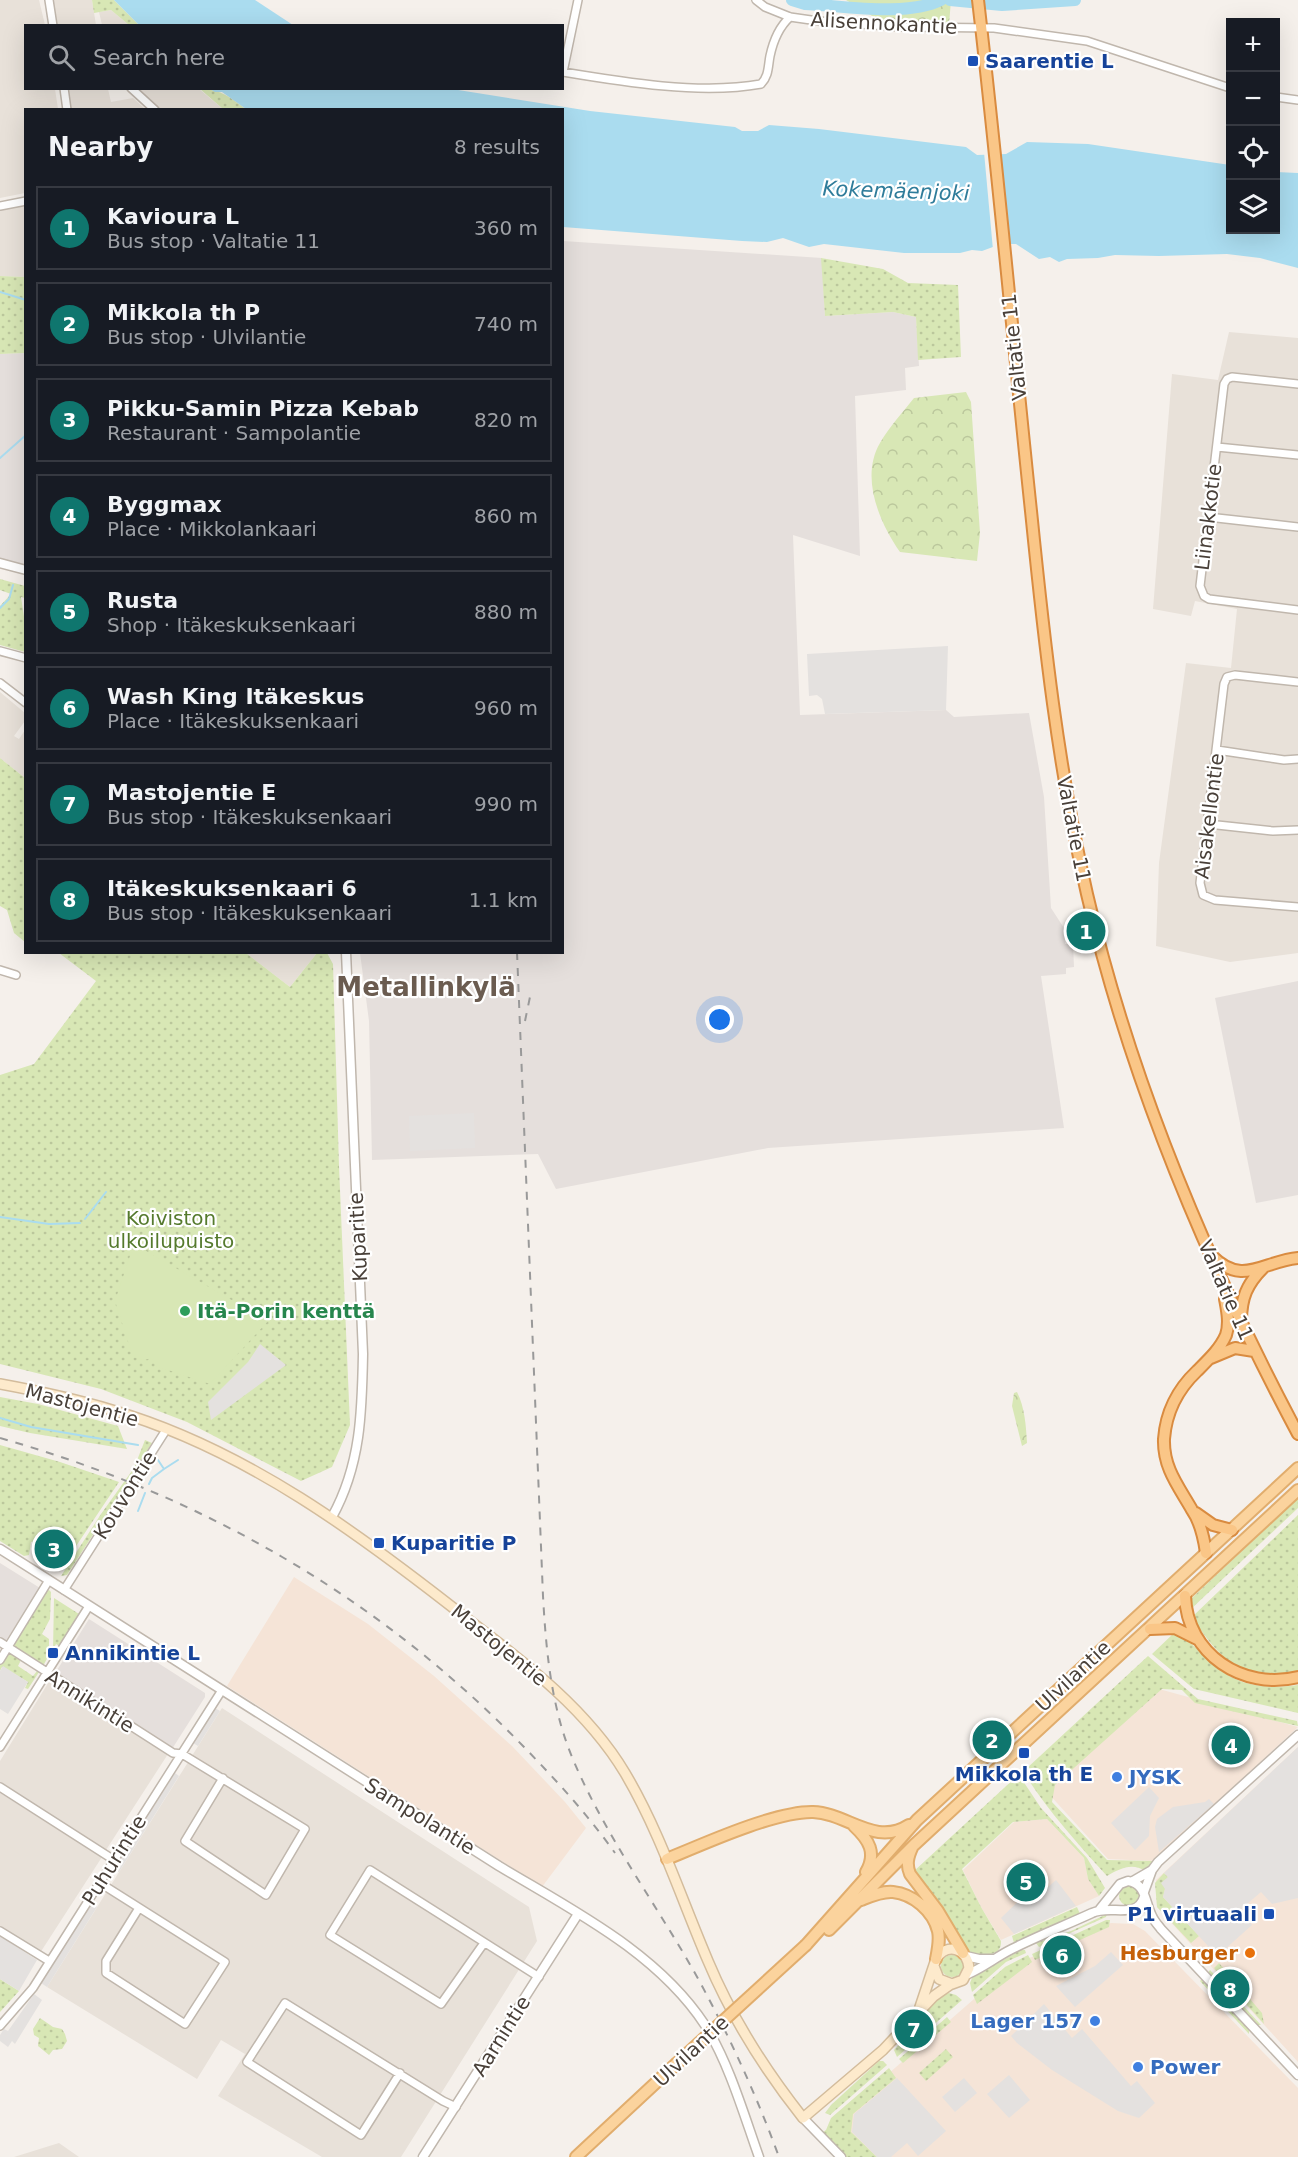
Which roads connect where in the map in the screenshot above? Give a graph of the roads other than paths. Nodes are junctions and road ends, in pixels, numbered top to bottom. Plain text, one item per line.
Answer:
1 (49, 0) edge
2 (578, 0) edge
3 (756, 0) edge
4 (978, 0) edge
5 (790, 17) junction
6 (53, 24) edge
7 (981, 28) junction
8 (564, 67) edge
9 (564, 72) edge
10 (1226, 87) edge
11 (64, 90) edge
12 (133, 90) edge
13 (1280, 98) edge
14 (1298, 100) edge
15 (67, 108) edge
16 (153, 108) edge
17 (24, 201) edge
18 (0, 206) edge
19 (1298, 384) edge
20 (1217, 447) junction
21 (1298, 455) edge
22 (1208, 517) junction
23 (1298, 527) edge
24 (0, 563) edge
25 (24, 569) edge
26 (1298, 610) edge
27 (0, 651) edge
28 (24, 657) edge
29 (1298, 682) edge
30 (0, 683) edge
31 (24, 701) edge
32 (1217, 750) junction
33 (1298, 759) edge
34 (1208, 824) junction
35 (1298, 830) edge
36 (1298, 907) edge
37 (346, 954) edge
38 (0, 970) edge
39 (16, 975) dead end
40 (1208, 1252) junction
41 (1298, 1258) edge
42 (1263, 1268) junction
43 (1223, 1287) junction
44 (1241, 1324) junction
45 (1254, 1351) junction
46 (1210, 1359) junction
47 (0, 1384) edge
48 (166, 1430) junction
49 (1298, 1434) edge
50 (1298, 1468) edge
51 (1298, 1490) edge
52 (1193, 1511) junction
53 (332, 1517) junction
54 (1232, 1530) junction
55 (0, 1549) edge
56 (1206, 1553) junction
57 (49, 1580) junction
58 (64, 1590) junction
59 (1185, 1596) junction
60 (89, 1606) junction
61 (1150, 1629) junction
62 (1200, 1640) junction
63 (0, 1642) edge
64 (8, 1648) junction
65 (0, 1660) edge
66 (46, 1674) junction
67 (1298, 1677) edge
68 (222, 1690) junction
69 (1298, 1735) edge
70 (0, 1747) edge
71 (182, 1754) junction
72 (224, 1778) junction
73 (0, 1787) edge
74 (917, 1820) junction
75 (851, 1824) junction
76 (914, 1845) junction
77 (667, 1859) junction
78 (114, 1860) junction
79 (1152, 1870) junction
80 (1133, 1881) junction
81 (100, 1883) junction
82 (1115, 1892) junction
83 (1144, 1894) junction
84 (856, 1896) junction
85 (139, 1908) junction
86 (1100, 1909) junction
87 (1129, 1911) junction
88 (578, 1914) junction
89 (1153, 1918) junction
90 (0, 1931) edge
91 (484, 1943) junction
92 (965, 1955) junction
93 (995, 1959) junction
94 (49, 1961) junction
95 (935, 1963) junction
96 (968, 1974) junction
97 (539, 1977) junction
98 (951, 1984) junction
99 (918, 2012) junction
100 (0, 2026) edge
101 (400, 2073) junction
102 (1298, 2075) edge
103 (456, 2107) junction
104 (803, 2118) junction
105 (423, 2157) edge
106 (576, 2157) edge
107 (759, 2157) edge
108 (841, 2157) edge

1 - 6 street
2 - 8 street
3 - 5 street, Alisennokantie
4 - 7 highway, Valtatie 11
5 - 7 street, Alisennokantie
5 - 9 street
7 - 10 street, Alisennokantie
7 - 40 highway, Valtatie 11
11 - 15 street
12 - 16 street
13 - 14 street
17 - 18 street
19 - 20 street, Liinakkotie
20 - 21 street
20 - 22 street, Liinakkotie
22 - 23 street
22 - 26 street, Liinakkotie
24 - 25 street
27 - 28 street
29 - 32 street, Aisakellontie
30 - 31 street
32 - 33 street
32 - 34 street, Aisakellontie
34 - 35 street
34 - 36 street, Aisakellontie
37 - 53 street, Kuparitie
38 - 39 street
40 - 42 highway
40 - 43 highway, Valtatie 11
41 - 42 highway
42 - 44 highway
43 - 44 highway, Valtatie 11
43 - 46 highway
44 - 45 highway, Valtatie 11
45 - 46 highway
45 - 49 highway, Valtatie 11
46 - 52 highway
47 - 48 main road, Mastojentie
48 - 53 main road, Mastojentie
48 - 58 street, Kouvontie
50 - 54 main road, Ulvilantie
51 - 59 main road, Ulvilantie
52 - 54 highway
52 - 56 highway
53 - 77 main road, Mastojentie
54 - 56 main road, Ulvilantie
55 - 57 street, Sampolantie
56 - 74 main road, Ulvilantie
57 - 58 street, Sampolantie
57 - 64 street
58 - 60 street, Sampolantie
59 - 61 main road, Ulvilantie
59 - 62 highway
60 - 66 street
60 - 68 street, Sampolantie
61 - 62 highway
61 - 76 main road, Ulvilantie
62 - 67 highway
63 - 64 street, Annikintie
64 - 65 street
64 - 66 street, Annikintie
66 - 70 street
66 - 71 street, Annikintie
68 - 71 street, Puhurintie
68 - 88 street, Sampolantie
69 - 79 street
71 - 72 street, Annikintie
71 - 78 street, Puhurintie
72 - 72 street, Annikintie
73 - 78 street
74 - 75 main road
74 - 84 main road, Ulvilantie
75 - 77 main road
75 - 84 main road
76 - 84 main road, Ulvilantie
76 - 92 main road
77 - 104 main road, Mastojentie
78 - 81 street, Puhurintie
79 - 80 street
79 - 83 street
80 - 82 street
80 - 83 street
81 - 85 street
81 - 94 street, Puhurintie
82 - 86 street
82 - 87 street
83 - 87 street
83 - 89 street
84 - 95 main road
84 - 106 main road, Ulvilantie, bridge
85 - 85 street
86 - 87 street
86 - 93 street
87 - 89 street
88 - 97 street, Aarnintie
88 - 107 street, Sampolantie
89 - 102 street
90 - 94 street
91 - 91 street
91 - 97 street
92 - 93 street
92 - 95 main road
92 - 96 main road
93 - 96 street
94 - 100 street, Puhurintie
95 - 98 main road
95 - 99 main road
96 - 98 main road
97 - 103 street, Aarnintie
98 - 99 main road
99 - 104 main road
101 - 101 street
101 - 103 street
103 - 105 street, Aarnintie
104 - 108 street

